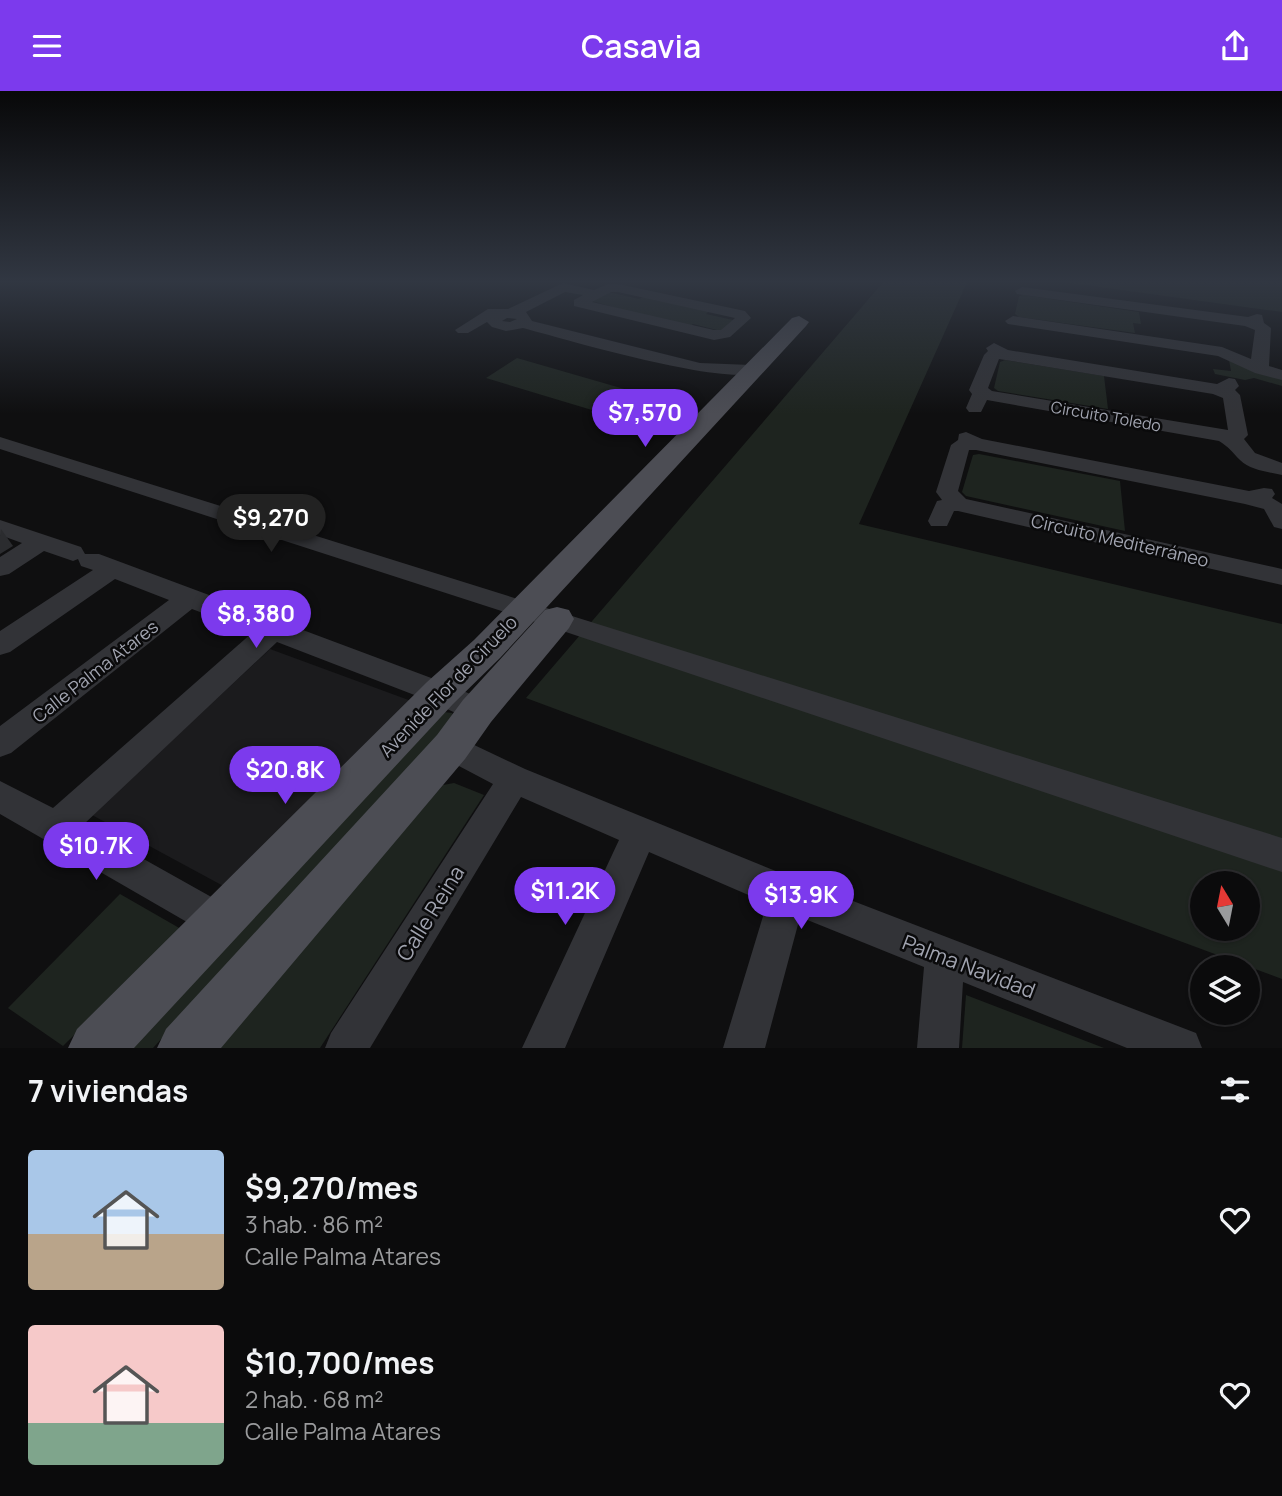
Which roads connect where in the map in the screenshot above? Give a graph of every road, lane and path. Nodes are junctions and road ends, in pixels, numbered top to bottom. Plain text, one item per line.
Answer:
1 (472, 325) edge
2 (546, 325) edge
3 (670, 325) edge
4 (735, 325) edge
5 (796, 325) edge
6 (1018, 325) edge
7 (1259, 325) edge
8 (463, 330) dead end
9 (1273, 372) edge
10 (743, 378) junction
11 (1225, 436) junction
12 (0, 443) edge
13 (1273, 467) edge
14 (1250, 498) junction
15 (958, 504) junction
16 (939, 521) dead end
17 (1282, 522) edge
18 (0, 527) edge
19 (41, 542) junction
20 (92, 561) junction
21 (0, 568) edge
22 (1282, 576) edge
23 (189, 598) junction
24 (540, 614) junction
25 (272, 631) junction
26 (0, 645) edge
27 (459, 702) junction
28 (0, 744) edge
29 (451, 747) junction
30 (514, 779) junction
31 (0, 796) edge
32 (57, 827) junction
33 (641, 830) junction
34 (1282, 855) edge
35 (788, 894) junction
36 (218, 921) junction
37 (945, 957) junction
38 (1140, 1040) edge
39 (96, 1048) edge
40 (184, 1048) edge
41 (346, 1048) edge
42 (543, 1048) edge
43 (744, 1048) edge
44 (938, 1048) edge
45 (1181, 1048) edge

1 - 8 street
2 - 10 street
3 - 4 street
5 - 10 main road, Avenide Flor de Ciruelo
6 - 9 street
7 - 9 street
10 - 24 main road, Avenide Flor de Ciruelo
11 - 11 street, Circuito Toledo
11 - 13 street
12 - 24 street
13 - 14 street
14 - 15 street
14 - 17 street
15 - 16 street
15 - 22 street, Circuito Mediterráneo
18 - 19 street
19 - 20 street
19 - 21 street
20 - 23 street
20 - 26 street
23 - 25 street
23 - 28 street, Calle Palma Atares
24 - 27 main road, Avenide Flor de Ciruelo
24 - 34 street
25 - 27 street
25 - 32 street
27 - 29 main road, Avenide Flor de Ciruelo
27 - 36 main road, Avenide Flor de Ciruelo
29 - 30 street, Palma Navidad
29 - 40 main road, Avenide Flor de Ciruelo
30 - 33 street, Palma Navidad
30 - 41 street, Calle Reina
31 - 32 street
32 - 36 street
33 - 35 street, Palma Navidad
33 - 42 street
35 - 37 street, Palma Navidad
35 - 43 street
36 - 39 main road, Avenide Flor de Ciruelo
37 - 38 street, Palma Navidad
37 - 44 street
38 - 45 street, Palma Navidad

